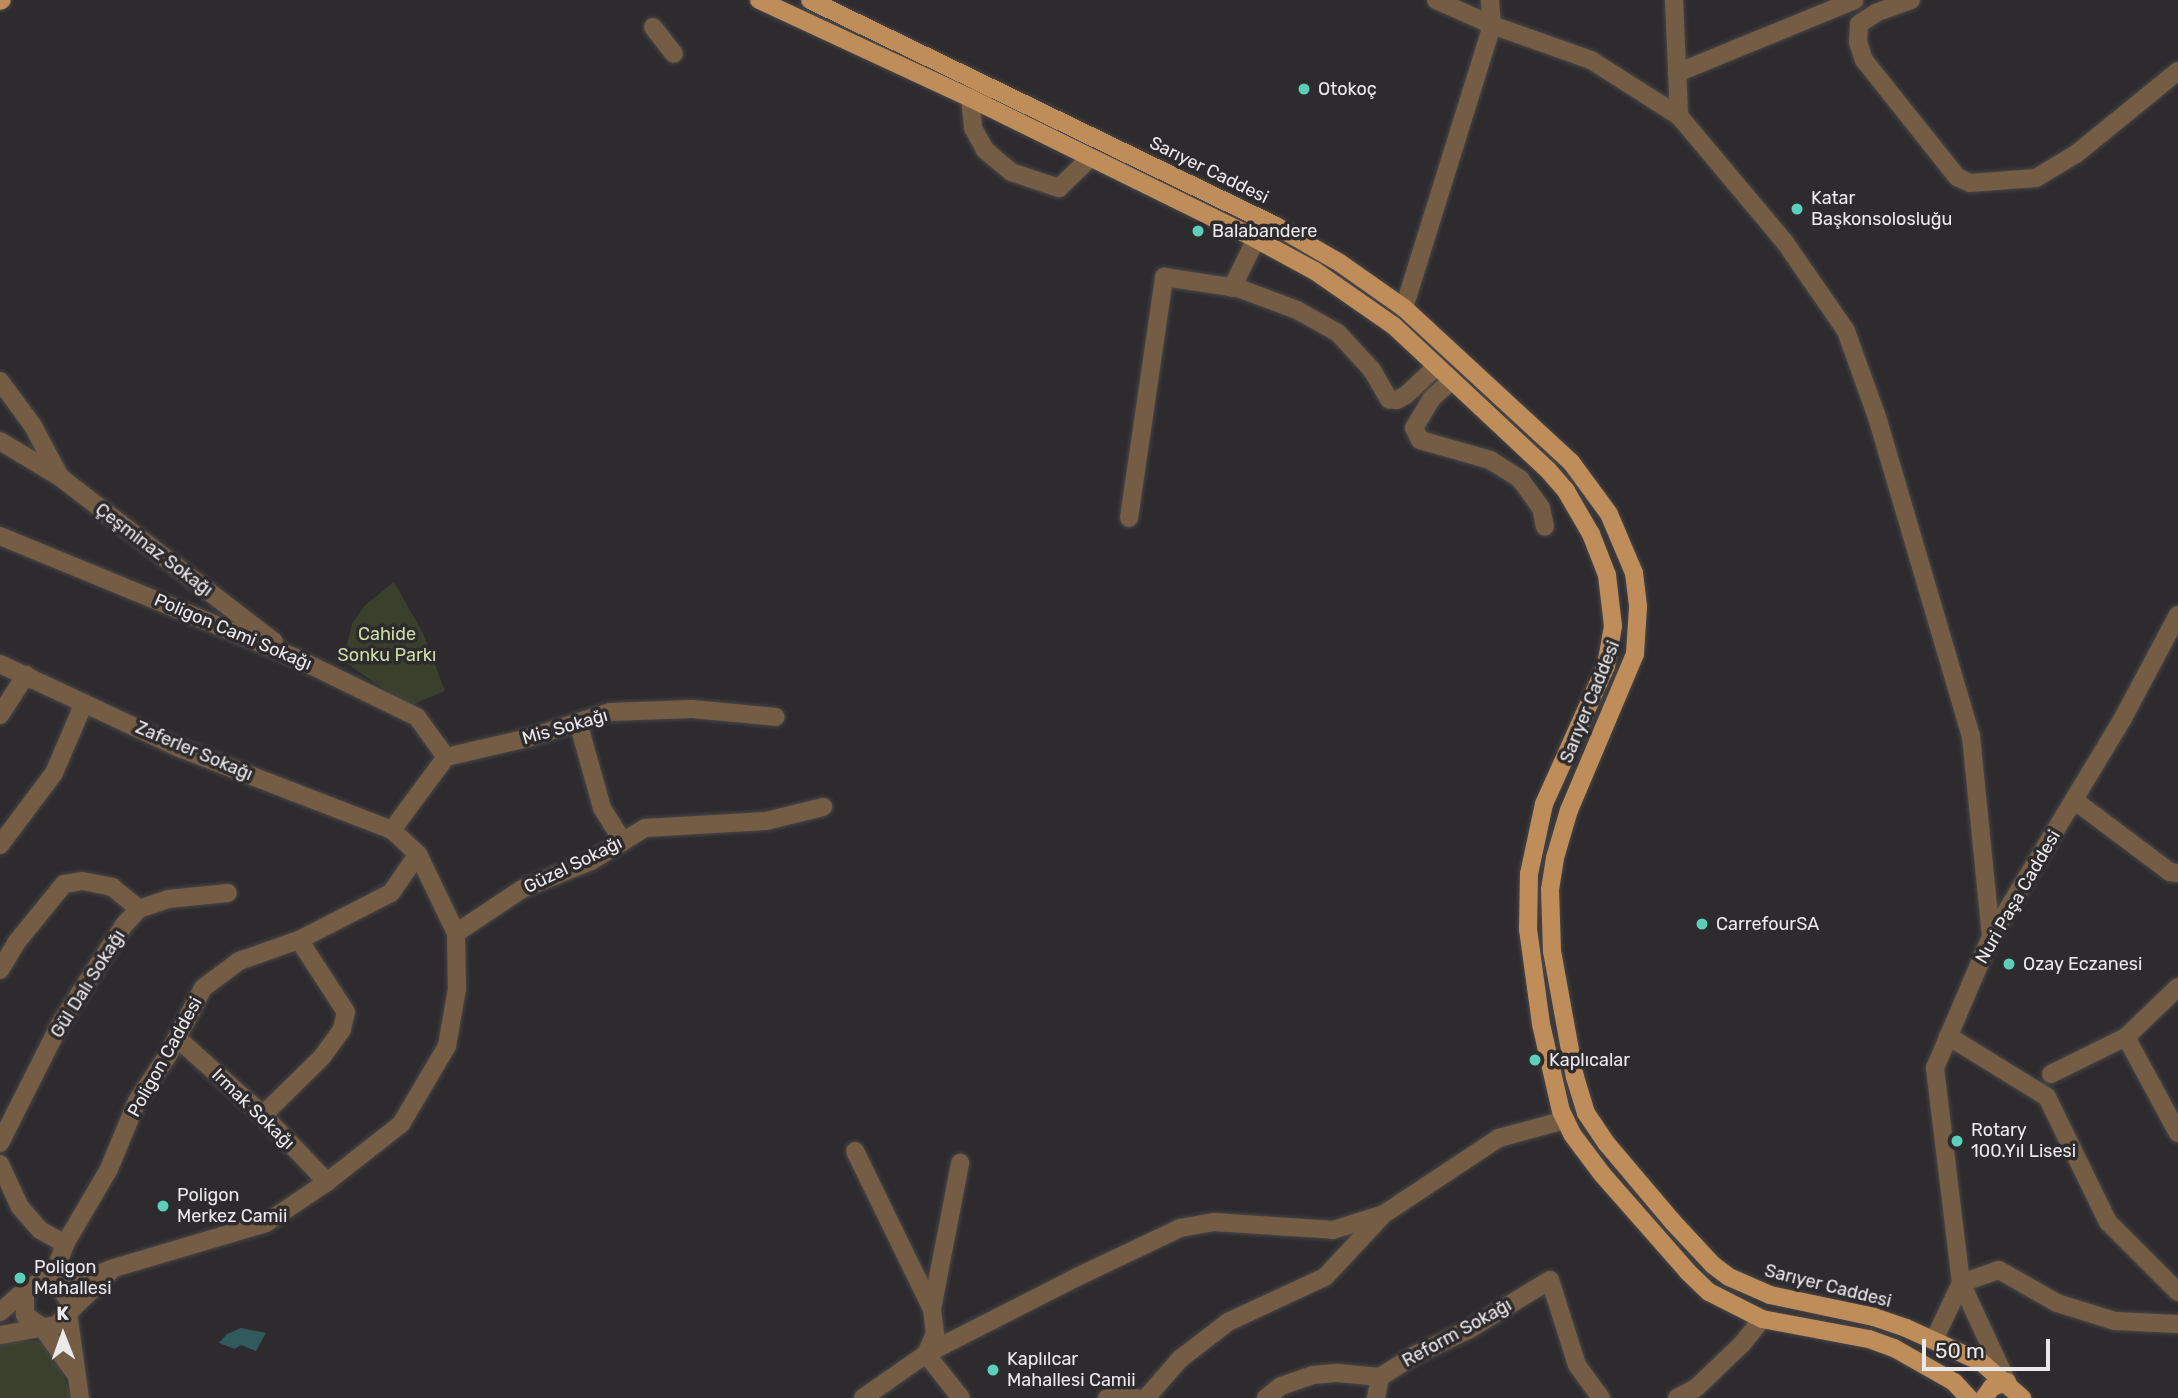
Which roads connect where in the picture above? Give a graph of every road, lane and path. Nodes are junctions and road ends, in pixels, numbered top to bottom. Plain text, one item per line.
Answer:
1 (760, 0) edge
2 (810, 0) edge
3 (1436, 0) edge
4 (1490, 0) edge
5 (1674, 0) edge
6 (1855, 0) edge
7 (1911, 0) edge
8 (1492, 25) junction
9 (653, 27) dead end
10 (674, 54) dead end
11 (2178, 71) edge
12 (1677, 73) junction
13 (970, 98) junction
14 (1679, 116) junction
15 (1089, 159) junction
16 (1256, 239) junction
17 (1232, 288) junction
18 (1404, 308) junction
19 (1437, 366) junction
20 (0, 380) edge
21 (1452, 380) junction
22 (0, 441) edge
23 (60, 477) junction
24 (1129, 518) dead end
25 (1545, 527) dead end
26 (0, 536) edge
27 (2178, 615) edge
28 (294, 657) junction
29 (0, 664) edge
30 (26, 675) junction
31 (84, 703) junction
32 (0, 715) edge
33 (775, 717) dead end
34 (578, 722) junction
35 (446, 757) junction
36 (2074, 800) junction
37 (823, 807) dead end
38 (392, 830) junction
39 (623, 842) junction
40 (0, 845) edge
41 (418, 855) junction
42 (2178, 873) edge
43 (228, 893) dead end
44 (139, 909) junction
45 (456, 933) junction
46 (1991, 937) junction
47 (299, 940) junction
48 (0, 970) edge
49 (2178, 988) edge
50 (1948, 1036) junction
51 (2126, 1037) junction
52 (177, 1038) junction
53 (2051, 1074) dead end
54 (1586, 1113) junction
55 (263, 1115) junction
56 (1565, 1120) junction
57 (2176, 1123) edge
58 (0, 1143) edge
59 (855, 1151) dead end
60 (960, 1163) dead end
61 (0, 1164) edge
62 (327, 1182) junction
63 (0, 1197) edge
64 (20, 1208) junction
65 (1384, 1214) junction
66 (65, 1244) junction
67 (114, 1268) junction
68 (1961, 1283) junction
69 (57, 1284) junction
70 (2178, 1292) edge
71 (25, 1294) junction
72 (1770, 1295) junction
73 (932, 1309) junction
74 (0, 1312) edge
75 (68, 1313) junction
76 (1762, 1319) junction
77 (2178, 1324) edge
78 (42, 1327) junction
79 (0, 1335) edge
80 (1934, 1340) junction
81 (926, 1354) junction
82 (75, 1373) junction
83 (1380, 1377) junction
84 (1954, 1382) junction
85 (2007, 1382) junction
86 (80, 1398) edge
87 (863, 1398) edge
88 (961, 1398) edge
89 (1107, 1398) edge
90 (1136, 1398) edge
91 (1146, 1398) edge
92 (1266, 1398) edge
93 (1376, 1398) edge
94 (1601, 1398) edge
95 (1677, 1398) edge
96 (1969, 1398) edge
97 (1984, 1398) edge
98 (2022, 1398) edge

1 - 13 main road, Sarıyer Caddesi
2 - 18 main road, Sarıyer Caddesi
3 - 8 street
4 - 8 street
5 - 12 street
6 - 12 street
7 - 11 street
8 - 14 street
8 - 18 street
9 - 10 street
12 - 14 street
13 - 15 main road, Sarıyer Caddesi
13 - 15 street
14 - 46 street
15 - 16 main road, Sarıyer Caddesi
16 - 17 street
16 - 19 main road, Sarıyer Caddesi
17 - 19 street
17 - 24 street
18 - 54 main road, Sarıyer Caddesi
19 - 21 main road, Sarıyer Caddesi
20 - 23 street, Çeşminaz Sokağı
21 - 25 street
21 - 56 main road, Sarıyer Caddesi
22 - 23 street
23 - 28 street, Çeşminaz Sokağı
26 - 28 street, Poligon Cami Sokağı
27 - 36 street, Nuri Paşa Caddesi
28 - 35 street, Poligon Cami Sokağı
29 - 30 street, Zaferler Sokağı
30 - 31 street, Zaferler Sokağı
30 - 32 street
31 - 38 street, Zaferler Sokağı
31 - 40 street
33 - 34 street, Mis Sokağı
34 - 35 street, Mis Sokağı
34 - 39 street
35 - 38 street
36 - 42 street
36 - 46 street, Nuri Paşa Caddesi
37 - 39 street, Güzel Sokağı
38 - 41 street
39 - 45 street, Güzel Sokağı
41 - 45 street
41 - 47 street, Poligon Caddesi
43 - 44 street
44 - 48 street
44 - 58 street, Gül Dalı Sokağı
45 - 62 street
46 - 50 street, Nuri Paşa Caddesi
47 - 52 street, Poligon Caddesi
47 - 55 street
49 - 51 street
50 - 68 street, Nuri Paşa Caddesi
50 - 70 street
51 - 53 street
51 - 57 street
52 - 55 street, Irmak Sokağı
52 - 66 street, Poligon Caddesi
54 - 56 main road
54 - 72 main road, Sarıyer Caddesi
55 - 62 street, Irmak Sokağı
56 - 65 street
56 - 76 main road, Sarıyer Caddesi
59 - 73 street
60 - 73 street
61 - 64 street
62 - 67 street
63 - 64 street
64 - 66 street
65 - 81 street
65 - 91 street
66 - 69 street, Poligon Caddesi
67 - 69 street
67 - 75 street
68 - 77 street
68 - 80 street
68 - 85 street
69 - 71 street
69 - 75 street
71 - 74 street
71 - 78 street
72 - 76 main road
72 - 80 main road, Sarıyer Caddesi
73 - 81 street
75 - 78 street
75 - 82 street
76 - 84 main road, Sarıyer Caddesi
76 - 95 street
78 - 79 street
78 - 82 street
80 - 84 main road
80 - 85 main road, Sarıyer Caddesi
81 - 87 street
81 - 88 street
82 - 86 street
83 - 92 street
83 - 93 street
83 - 94 street, Reform Sokağı
84 - 96 main road, Sarıyer Caddesi
85 - 97 main road
85 - 98 main road, Sarıyer Caddesi
89 - 90 street

